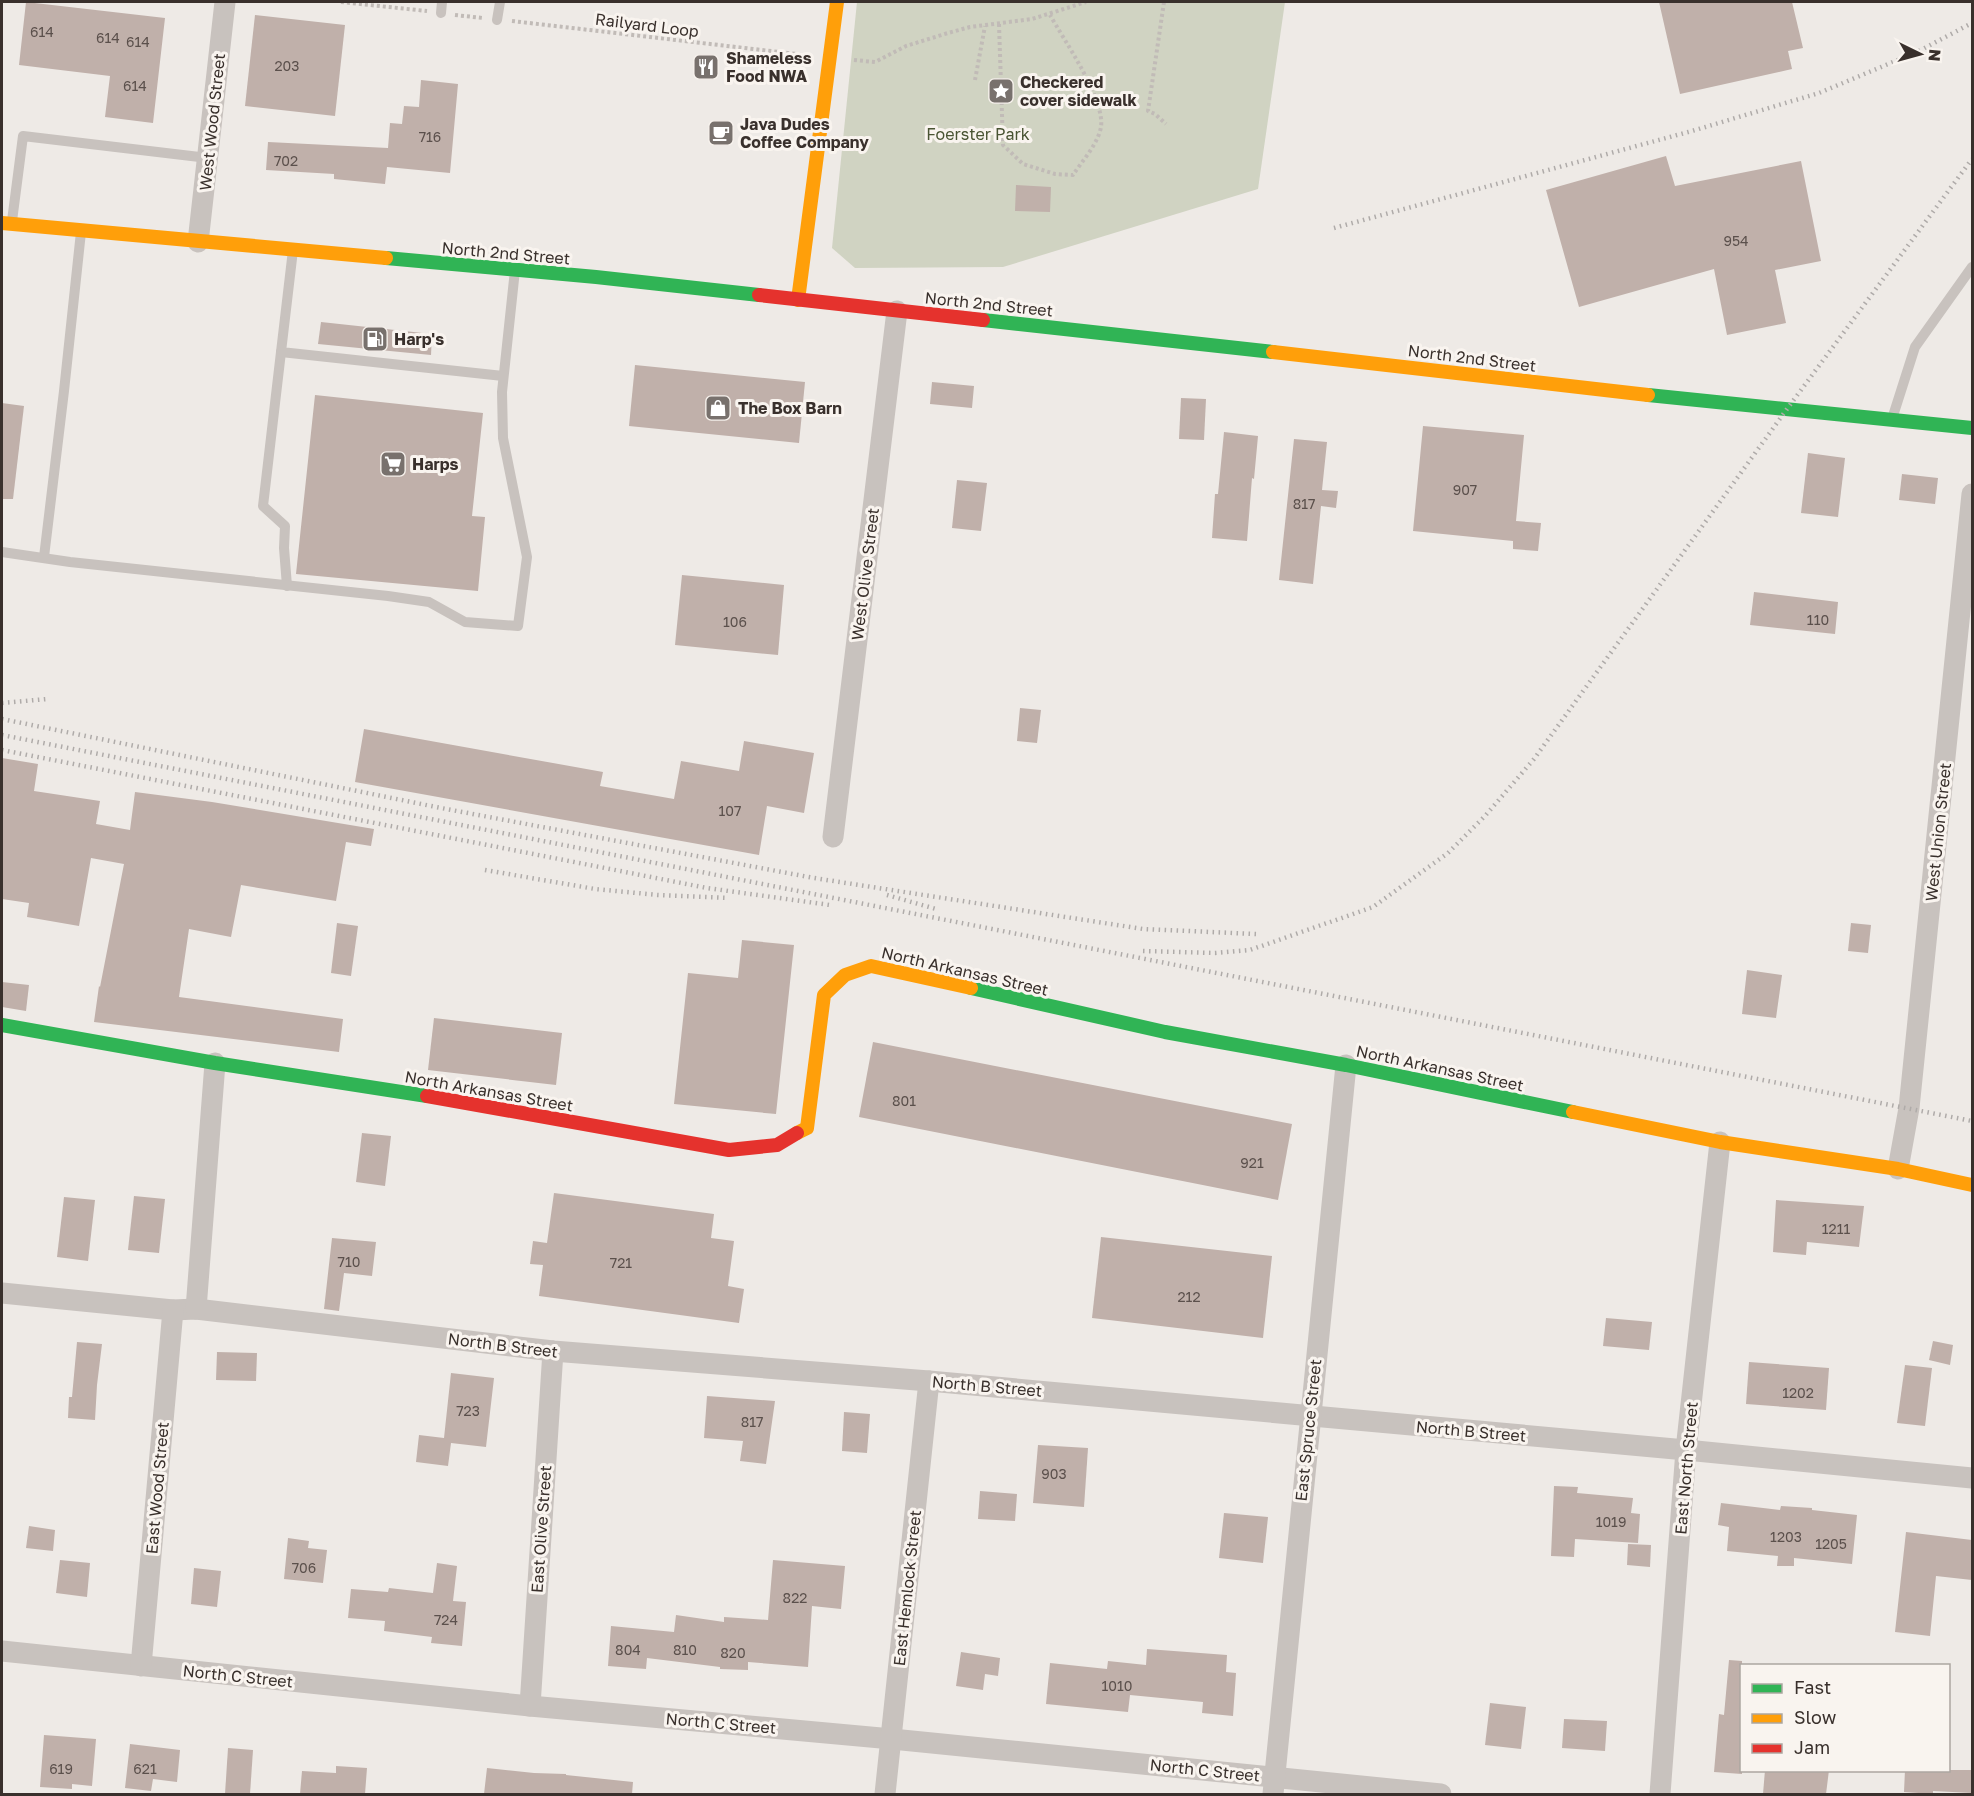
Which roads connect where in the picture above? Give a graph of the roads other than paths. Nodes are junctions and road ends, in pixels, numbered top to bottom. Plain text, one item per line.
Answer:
1 (225, 2) edge
2 (500, 2) edge
3 (837, 2) edge
4 (497, 20) road end
5 (208, 158) junction
6 (7, 224) edge
7 (81, 231) junction
8 (198, 242) junction
9 (293, 250) junction
10 (1972, 267) edge
11 (515, 270) junction
12 (798, 300) junction
13 (897, 311) junction
14 (281, 352) junction
15 (503, 376) junction
16 (1892, 419) junction
17 (1972, 428) edge
18 (1972, 494) edge
19 (2, 552) edge
20 (44, 557) junction
21 (287, 586) junction
22 (833, 837) dead end
23 (2, 1025) edge
24 (214, 1063) junction
25 (1346, 1065) junction
26 (1720, 1142) junction
27 (1898, 1169) junction
28 (1972, 1185) edge
29 (2, 1293) edge
30 (196, 1309) junction
31 (173, 1310) junction
32 (553, 1351) junction
33 (929, 1381) junction
34 (1310, 1416) junction
35 (1686, 1450) junction
36 (1972, 1478) edge
37 (2, 1651) edge
38 (141, 1666) junction
39 (530, 1706) junction
40 (892, 1739) junction
41 (1274, 1786) edge
42 (885, 1794) edge
43 (1441, 1794) edge
44 (1660, 1794) edge

1 - 5 street, West Wood Street
2 - 4 lane
3 - 12 main road
5 - 6 lane
5 - 8 street, West Wood Street
6 - 7 main road, North 2nd Street
7 - 8 main road, North 2nd Street
7 - 20 lane
8 - 9 main road, North 2nd Street
9 - 11 main road, North 2nd Street
9 - 14 lane
10 - 16 lane
11 - 12 main road, North 2nd Street
11 - 15 lane
12 - 13 main road, North 2nd Street
13 - 16 main road, North 2nd Street
13 - 22 street, West Olive Street
14 - 15 lane
14 - 21 lane
15 - 21 lane
16 - 17 main road, North 2nd Street
18 - 27 street, West Union Street
19 - 20 lane
20 - 21 lane
23 - 24 main road, North Arkansas Street
24 - 25 main road, North Arkansas Street
24 - 30 street
25 - 26 main road, North Arkansas Street
25 - 34 street, East Spruce Street
26 - 27 main road, North Arkansas Street
26 - 35 street, East North Street
27 - 28 main road, North Arkansas Street
29 - 31 street, North B Street
30 - 31 street, North B Street
30 - 32 street, North B Street
31 - 38 street, East Wood Street
32 - 33 street, North B Street
32 - 39 street, East Olive Street
33 - 34 street, North B Street
33 - 40 street, East Hemlock Street
34 - 35 street, North B Street
34 - 41 street, East Spruce Street
35 - 36 street, North B Street
35 - 44 street, East North Street
37 - 38 street, North C Street
38 - 39 street, North C Street
39 - 40 street, North C Street
40 - 41 street, North C Street
40 - 42 street, East Hemlock Street
41 - 43 street, North C Street

